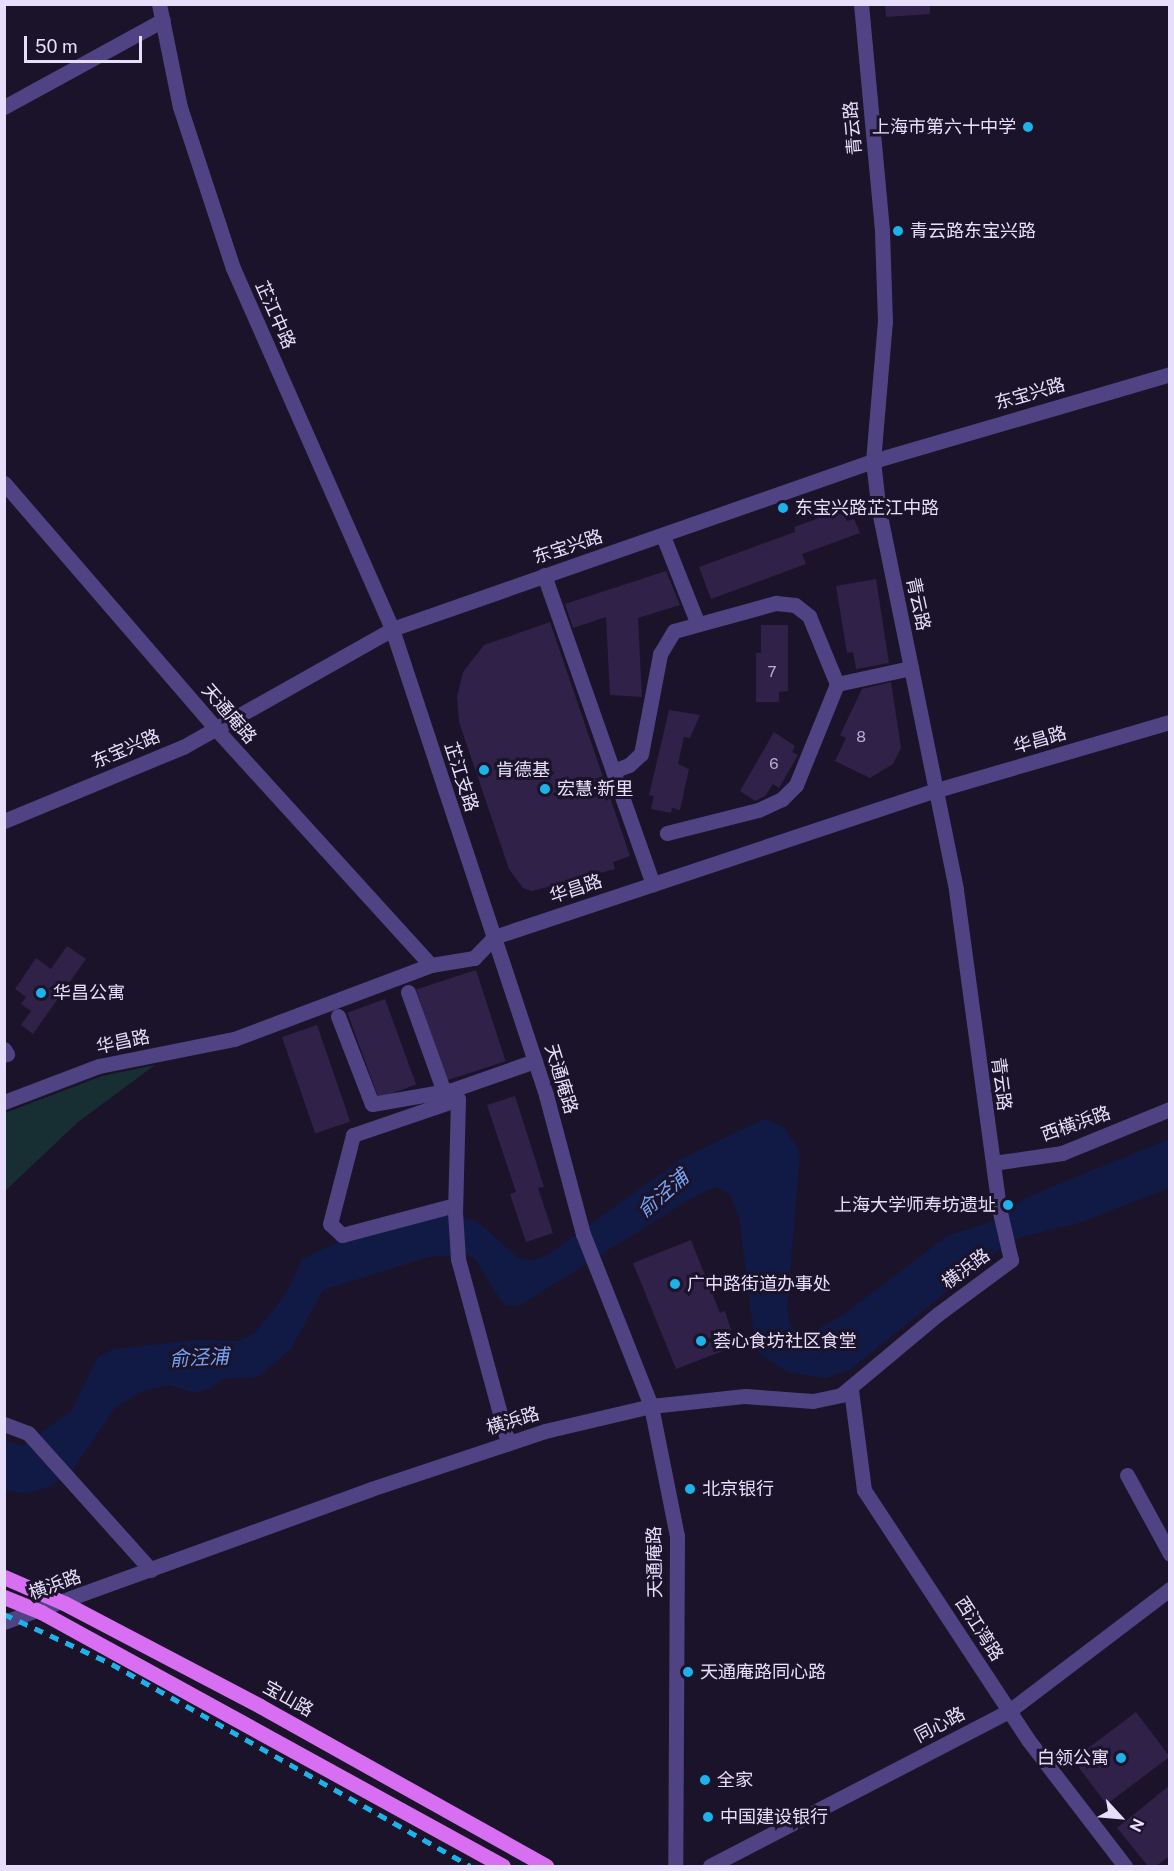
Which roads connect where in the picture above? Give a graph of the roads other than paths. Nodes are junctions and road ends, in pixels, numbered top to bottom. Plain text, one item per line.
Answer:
1 (159, 4) edge
2 (861, 4) edge
3 (163, 21) junction
4 (4, 107) edge
5 (1170, 374) edge
6 (873, 461) junction
7 (4, 483) edge
8 (663, 536) junction
9 (544, 575) junction
10 (697, 622) junction
11 (392, 629) junction
12 (911, 668) junction
13 (837, 684) junction
14 (1170, 722) edge
15 (216, 729) junction
16 (613, 771) junction
17 (937, 790) junction
18 (4, 821) edge
19 (667, 833) dead end
20 (652, 884) junction
21 (494, 937) junction
22 (431, 965) junction
23 (408, 992) dead end
24 (338, 1016) dead end
25 (535, 1061) junction
26 (444, 1092) junction
27 (4, 1102) edge
28 (1170, 1109) edge
29 (993, 1162) junction
30 (455, 1209) junction
31 (1010, 1256) joint
32 (851, 1390) junction
33 (651, 1406) junction
34 (4, 1424) edge
35 (507, 1443) junction
36 (1127, 1475) dead end
37 (1170, 1554) edge
38 (151, 1570) junction
39 (4, 1577) edge
40 (1170, 1589) edge
41 (4, 1597) edge
42 (64, 1603) junction
43 (41, 1612) junction
44 (4, 1622) edge
45 (1009, 1711) junction
46 (503, 1866) edge
47 (546, 1866) edge
48 (675, 1866) edge
49 (710, 1866) edge
50 (1125, 1866) edge

1 - 3 street, 芷江中路
2 - 6 street, 青云路
3 - 4 street
3 - 11 street, 芷江中路
5 - 6 street, 东宝兴路
6 - 8 street, 东宝兴路
6 - 12 street, 青云路
7 - 15 street, 天通庵路
8 - 9 street, 东宝兴路
8 - 10 street
9 - 11 street, 东宝兴路
9 - 16 street
10 - 13 street
10 - 16 street
11 - 15 street, 东宝兴路
11 - 21 street, 芷江支路
12 - 13 street
12 - 17 street, 青云路
13 - 19 street
14 - 17 street, 华昌路
15 - 18 street, 东宝兴路
15 - 22 street, 天通庵路
16 - 20 street
17 - 20 street, 华昌路
17 - 29 street, 青云路
20 - 21 street, 华昌路
21 - 22 street, 华昌路
21 - 25 street, 天通庵路
22 - 27 street, 华昌路
23 - 26 street
24 - 26 street
25 - 26 street
25 - 33 street, 天通庵路
28 - 29 street, 西横浜路
29 - 31 street, 青云路
30 - 30 street
30 - 35 street
31 - 32 street, 横浜路
32 - 33 street, 横浜路
32 - 45 street, 西江湾路
33 - 35 street, 横浜路
33 - 48 street, 天通庵路
34 - 38 street
35 - 38 street, 横浜路
36 - 37 street
38 - 42 street, 横浜路
39 - 42 main road, 宝山路
40 - 45 street, 同心路
41 - 43 main road
42 - 43 street, 横浜路
42 - 47 main road, 宝山路
43 - 44 street, 横浜路
43 - 46 main road
45 - 49 street, 同心路
45 - 50 street, 西江湾路

